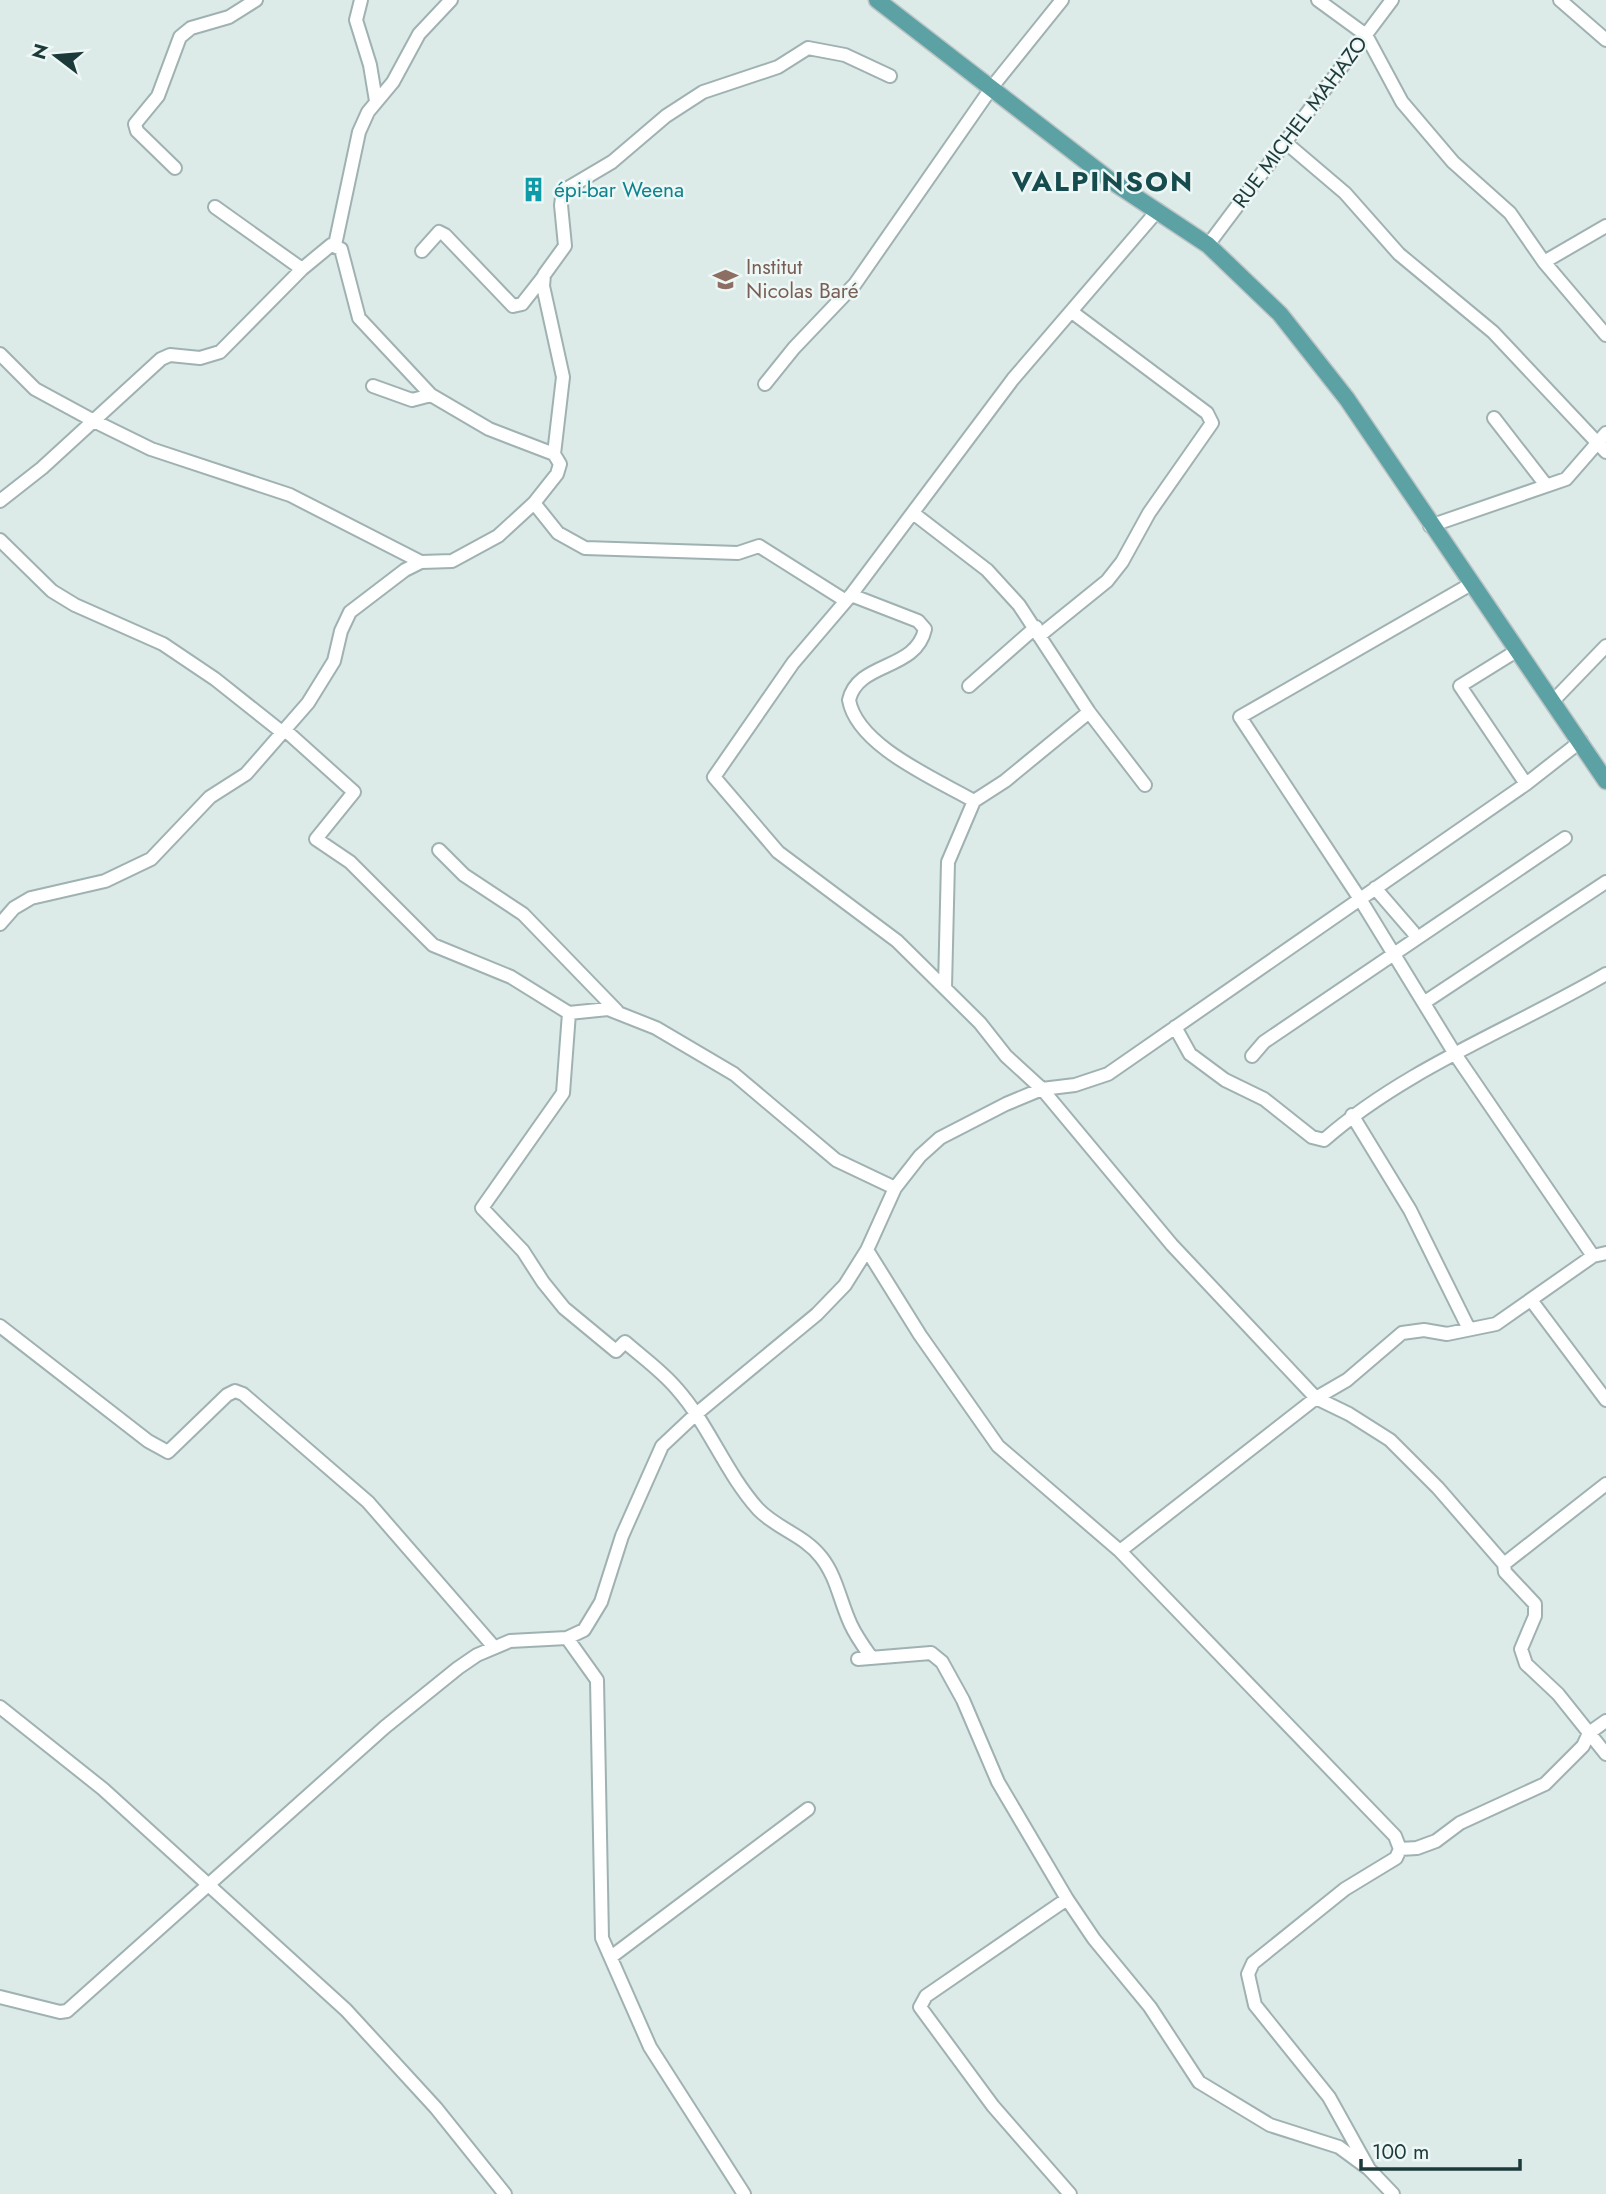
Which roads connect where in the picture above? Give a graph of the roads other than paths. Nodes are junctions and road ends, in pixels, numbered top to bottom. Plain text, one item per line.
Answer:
1 (256, 0) edge
2 (361, 0) edge
3 (451, 0) edge
4 (1062, 0) edge
5 (1318, 0) edge
6 (1392, 0) edge
7 (1560, 0) edge
8 (881, 1) edge
9 (1366, 35) junction
10 (1606, 40) edge
11 (890, 76) dead end
12 (992, 87) junction
13 (376, 101) junction
14 (1285, 142) junction
15 (175, 168) dead end
16 (215, 207) dead end
17 (1158, 210) junction
18 (1606, 226) edge
19 (335, 245) junction
20 (1208, 245) junction
21 (422, 251) dead end
22 (1544, 262) junction
23 (302, 269) junction
24 (544, 275) junction
25 (1072, 312) junction
26 (1606, 335) edge
27 (0, 354) edge
28 (765, 384) dead end
29 (373, 386) dead end
30 (430, 395) junction
31 (1494, 418) dead end
32 (94, 421) junction
33 (1603, 442) edge
34 (554, 454) junction
35 (1546, 485) junction
36 (0, 501) edge
37 (534, 503) junction
38 (913, 513) junction
39 (1430, 526) junction
40 (0, 540) edge
41 (421, 562) junction
42 (1471, 584) junction
43 (848, 598) junction
44 (1037, 631) junction
45 (1606, 646) edge
46 (1518, 650) junction
47 (969, 686) dead end
48 (1553, 701) junction
49 (1089, 712) junction
50 (284, 731) junction
51 (1581, 741) junction
52 (1606, 780) edge
53 (1526, 784) junction
54 (1145, 785) dead end
55 (974, 801) junction
56 (1565, 838) dead end
57 (439, 850) dead end
58 (1606, 883) edge
59 (1375, 888) junction
60 (1360, 899) junction
61 (1, 921) edge
62 (1413, 932) dead end
63 (1395, 954) junction
64 (1606, 974) edge
65 (945, 987) junction
66 (1425, 1002) junction
67 (617, 1011) junction
68 (569, 1013) junction
69 (1175, 1027) junction
70 (1455, 1054) junction
71 (1252, 1056) dead end
72 (1042, 1089) junction
73 (1352, 1115) junction
74 (895, 1188) junction
75 (867, 1250) junction
76 (1600, 1254) edge
77 (1531, 1300) junction
78 (0, 1326) edge
79 (1469, 1329) junction
80 (1316, 1398) junction
81 (1606, 1400) edge
82 (696, 1414) junction
83 (1605, 1487) edge
84 (1120, 1551) junction
85 (1504, 1564) junction
86 (567, 1638) junction
87 (494, 1647) junction
88 (0, 1707) edge
89 (1606, 1721) edge
90 (1589, 1733) junction
91 (1606, 1754) edge
92 (808, 1809) dead end
93 (1401, 1849) junction
94 (207, 1885) junction
95 (1067, 1899) junction
96 (611, 1957) junction
97 (0, 1997) edge
98 (1369, 2169) junction
99 (505, 2194) edge
100 (744, 2194) edge
101 (1070, 2194) edge
102 (1393, 2194) edge

1 - 15 street
2 - 13 street
3 - 13 street
4 - 12 street
5 - 9 street
6 - 9 street, RUE MICHEL MAHAZO
7 - 10 street
8 - 12 main road
9 - 14 street, RUE MICHEL MAHAZO
9 - 22 street
11 - 24 street
12 - 17 main road
12 - 28 street
13 - 19 street
14 - 20 street, RUE MICHEL MAHAZO
14 - 33 street
16 - 23 street
17 - 20 main road
17 - 25 street
18 - 22 street
19 - 23 street
19 - 30 street
20 - 39 main road
21 - 24 street
22 - 26 street
23 - 32 street
24 - 34 street
25 - 38 street
25 - 44 street
27 - 32 street
29 - 30 street
30 - 34 street
31 - 35 street
32 - 36 street
32 - 41 street
33 - 35 street
34 - 37 street
35 - 39 street
37 - 41 street
37 - 43 street
38 - 43 street
38 - 44 street
39 - 42 main road
40 - 50 street
41 - 50 street
42 - 46 main road
42 - 60 street
43 - 55 street
43 - 65 street
44 - 47 street
44 - 49 street
45 - 48 street
46 - 48 main road
46 - 53 street
48 - 51 main road
49 - 54 street
49 - 55 street
50 - 61 street
50 - 68 street
51 - 52 main road
51 - 53 street
53 - 59 street
55 - 65 street
56 - 63 street
57 - 67 street
58 - 66 street
59 - 60 street
59 - 62 street
60 - 63 street
60 - 69 street
63 - 66 street
63 - 71 street
64 - 70 street
65 - 72 street
66 - 70 street
67 - 68 street
67 - 74 street
68 - 82 street
69 - 72 street
69 - 73 street
70 - 73 street
70 - 76 street
72 - 74 street
72 - 80 street
73 - 79 street
74 - 75 street
75 - 82 street
75 - 84 street
76 - 77 street
77 - 79 street
77 - 81 street
78 - 87 street
79 - 80 street
80 - 84 street
80 - 85 street
82 - 86 street
82 - 95 street
83 - 85 street
84 - 93 street
85 - 90 street
86 - 87 street
86 - 96 street
87 - 94 street
88 - 94 street
89 - 90 street
90 - 91 street
90 - 93 street
92 - 96 street
93 - 98 street
94 - 97 street
94 - 99 street
95 - 98 street
95 - 101 street
96 - 100 street
98 - 102 street

